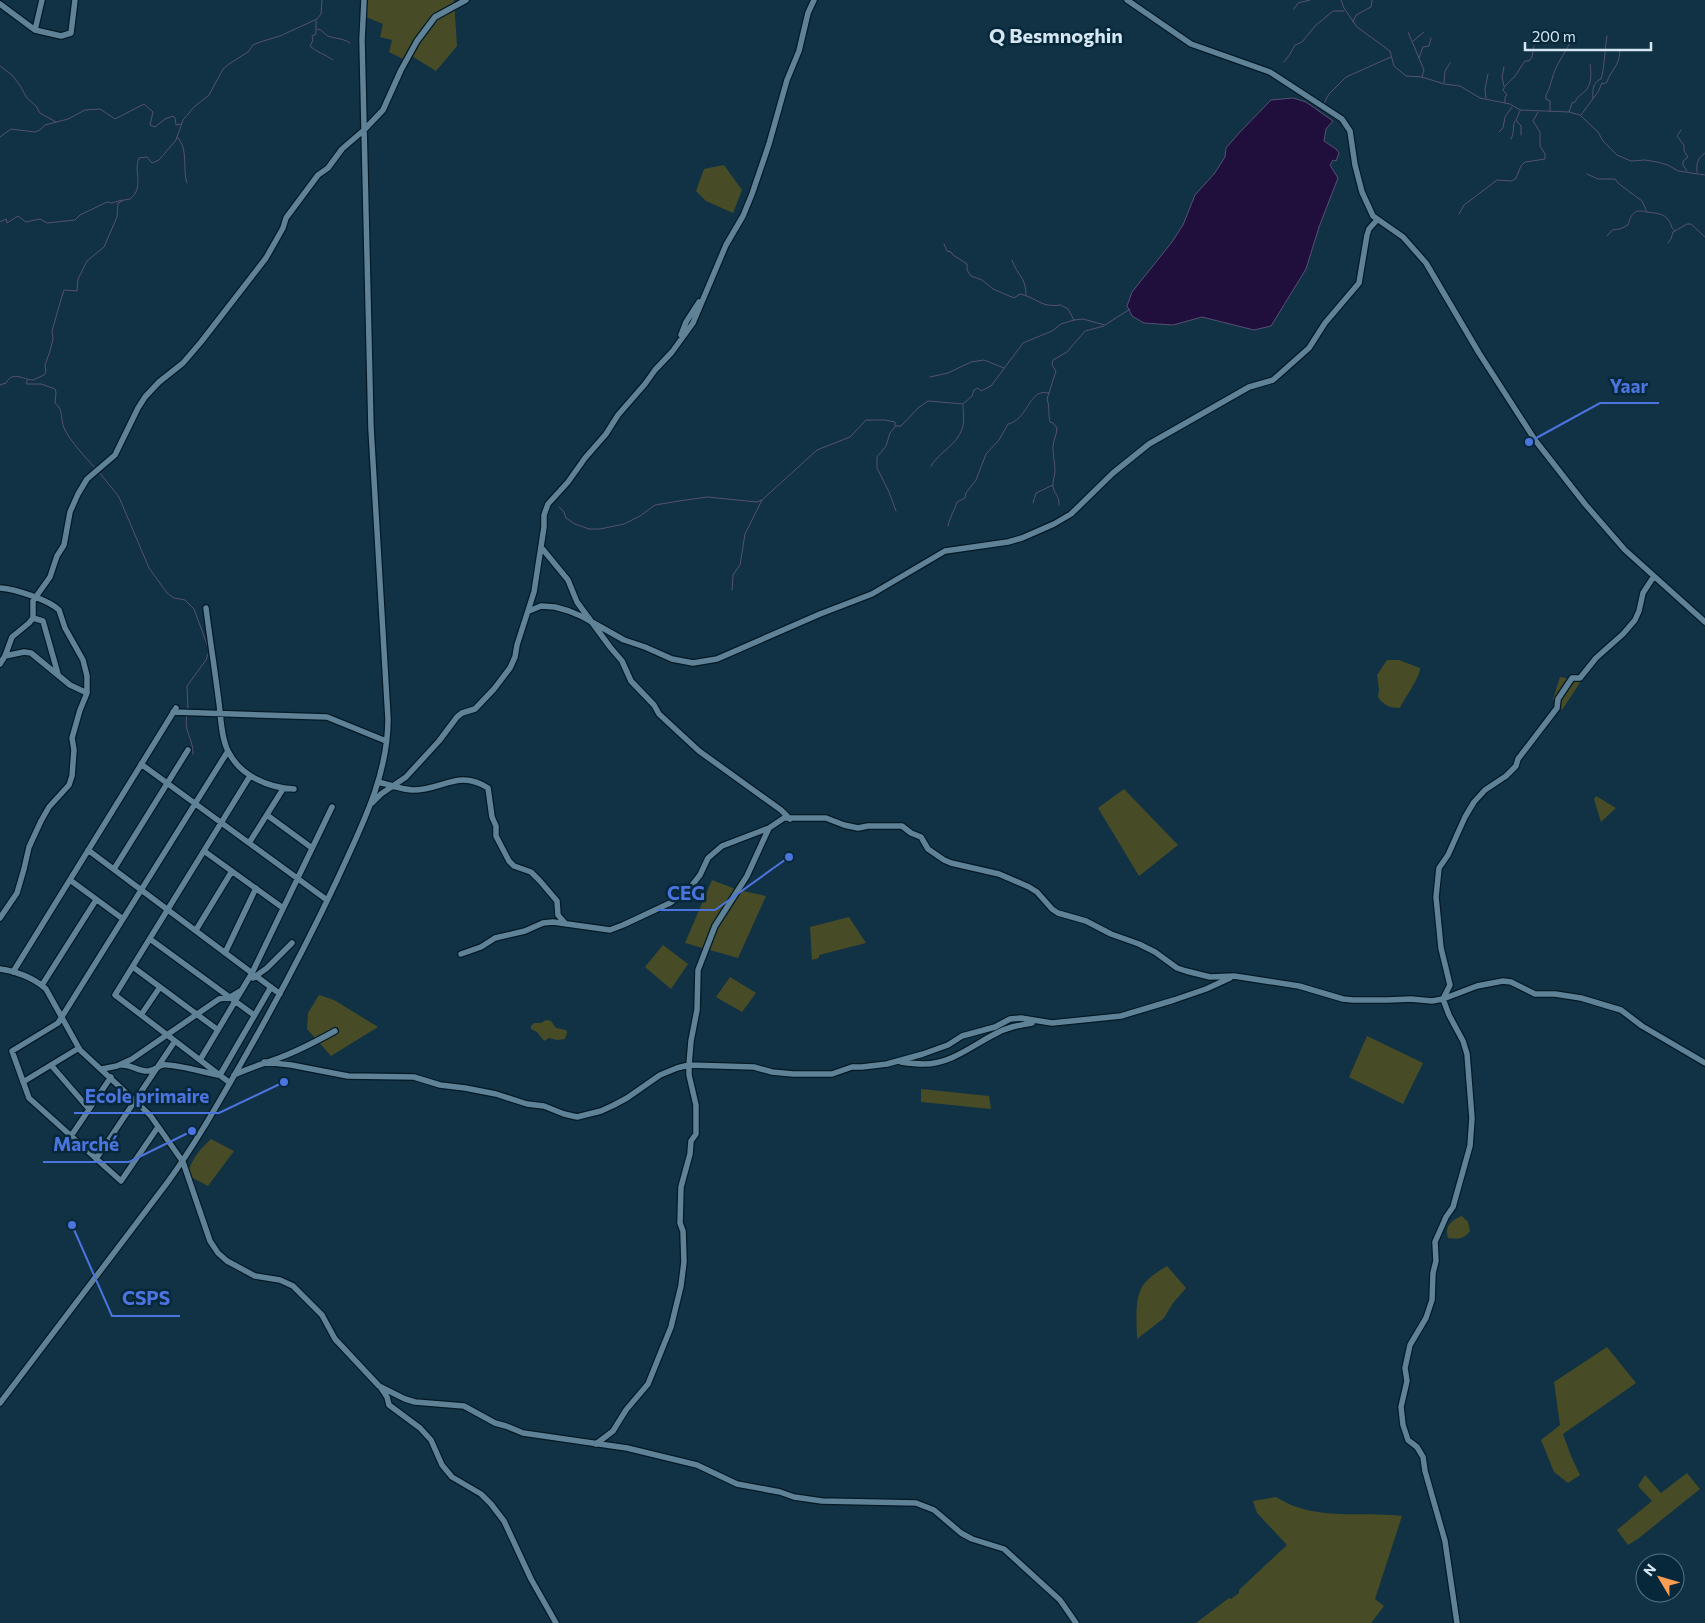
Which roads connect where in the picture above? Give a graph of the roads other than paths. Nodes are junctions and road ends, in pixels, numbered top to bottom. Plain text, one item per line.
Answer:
1 (42, 0) edge
2 (75, 0) edge
3 (364, 0) edge
4 (466, 0) edge
5 (814, 0) edge
6 (1126, 0) edge
7 (0, 4) edge
8 (35, 30) junction
9 (364, 130) junction
10 (1377, 220) junction
11 (541, 547) junction
12 (1654, 576) junction
13 (0, 588) edge
14 (35, 598) junction
15 (206, 608) dead end
16 (528, 611) junction
17 (33, 618) junction
18 (1705, 622) edge
19 (594, 623) junction
20 (5, 656) junction
21 (0, 664) edge
22 (58, 674) junction
23 (87, 693) junction
24 (220, 713) junction
25 (386, 742) junction
26 (188, 750) dead end
27 (228, 751) junction
28 (141, 764) junction
29 (250, 776) junction
30 (378, 782) junction
31 (167, 784) junction
32 (394, 785) junction
33 (283, 788) junction
34 (294, 789) dead end
35 (195, 804) junction
36 (371, 805) junction
37 (332, 807) dead end
38 (267, 815) junction
39 (790, 819) junction
40 (221, 823) junction
41 (769, 828) junction
42 (249, 844) junction
43 (312, 848) junction
44 (88, 850) junction
45 (204, 851) junction
46 (114, 869) junction
47 (232, 871) junction
48 (297, 878) junction
49 (70, 880) junction
50 (256, 888) junction
51 (142, 890) junction
52 (96, 900) junction
53 (327, 900) junction
54 (283, 908) junction
55 (168, 910) junction
56 (0, 918) edge
57 (123, 919) junction
58 (566, 923) junction
59 (196, 930) junction
60 (150, 938) junction
61 (292, 943) dead end
62 (225, 953) junction
63 (460, 954) dead end
64 (133, 967) junction
65 (0, 968) edge
66 (13, 972) junction
67 (254, 974) junction
68 (1234, 976) junction
69 (42, 985) junction
70 (160, 987) junction
71 (271, 987) junction
72 (280, 994) junction
73 (232, 999) junction
74 (1443, 999) junction
75 (196, 1014) junction
76 (142, 1015) junction
77 (254, 1015) junction
78 (62, 1016) junction
79 (1037, 1022) junction
80 (218, 1030) junction
81 (335, 1031) dead end
82 (166, 1034) junction
83 (175, 1041) junction
84 (79, 1048) junction
85 (200, 1060) junction
86 (897, 1061) junction
87 (264, 1062) junction
88 (1705, 1063) edge
89 (51, 1065) junction
90 (689, 1065) junction
91 (117, 1066) junction
92 (102, 1069) junction
93 (157, 1069) junction
94 (220, 1075) junction
95 (234, 1075) junction
96 (111, 1077) junction
97 (23, 1082) junction
98 (230, 1083) junction
99 (135, 1101) junction
100 (89, 1109) junction
101 (158, 1127) junction
102 (71, 1136) junction
103 (96, 1159) junction
104 (183, 1162) junction
105 (379, 1386) junction
106 (0, 1403) edge
107 (596, 1444) junction
108 (556, 1623) edge
109 (1076, 1623) edge
110 (1457, 1623) edge

1 - 8 street
2 - 8 street
3 - 9 street
4 - 9 street
5 - 11 street
6 - 10 street
7 - 8 street
9 - 14 street
9 - 25 street
10 - 12 street
10 - 19 street
11 - 16 street
11 - 19 street
12 - 18 street
12 - 74 street
13 - 14 street
14 - 17 street
14 - 23 street
15 - 24 street
16 - 19 street
16 - 32 street
17 - 20 street
17 - 22 street
19 - 39 street
20 - 21 street
20 - 22 street
22 - 23 street
23 - 56 street
24 - 25 street
24 - 27 street
24 - 28 street
25 - 30 street
26 - 31 street
27 - 29 street
27 - 35 street
28 - 31 street
28 - 44 street
29 - 33 street
29 - 40 street
30 - 32 street
30 - 36 street
31 - 35 street
31 - 46 street
32 - 36 street
32 - 58 street
33 - 34 street
33 - 38 street
35 - 40 street
35 - 51 street
36 - 53 street
37 - 43 street
38 - 42 street
38 - 43 street
39 - 41 street
39 - 68 street
40 - 42 street
40 - 45 street
41 - 58 street
41 - 90 street
42 - 48 street
43 - 48 street
44 - 46 street
44 - 49 street
45 - 47 street
45 - 55 street
46 - 51 street
47 - 50 street
47 - 59 street
48 - 53 street
48 - 54 street
49 - 52 street
49 - 66 street
50 - 54 street
50 - 62 street
51 - 55 street
51 - 57 street
52 - 57 street
52 - 69 street
53 - 72 street
54 - 67 street
55 - 59 street
55 - 60 street
57 - 78 street
58 - 63 street
59 - 62 street
60 - 64 street
60 - 73 street
61 - 67 street
62 - 67 street
64 - 70 street
64 - 76 street
65 - 66 street
66 - 69 street
67 - 71 street
67 - 73 street
68 - 74 street
68 - 79 street
69 - 78 street
70 - 75 street
70 - 76 street
71 - 72 street
71 - 77 street
72 - 95 street
73 - 75 street
73 - 77 street
73 - 80 street
74 - 88 street
74 - 110 street
75 - 80 street
75 - 82 street
76 - 82 street
77 - 94 street
78 - 84 street
78 - 97 street
79 - 86 street
79 - 86 street
80 - 85 street
81 - 87 street
82 - 83 street
82 - 91 street
83 - 85 street
83 - 93 street
84 - 89 street
84 - 92 street
85 - 94 street
86 - 90 street
87 - 90 street
87 - 95 street
89 - 97 street
89 - 100 street
90 - 107 street
91 - 92 street
91 - 93 street
92 - 96 street
93 - 94 street
93 - 99 street
94 - 95 street
94 - 98 street
95 - 98 street
96 - 99 street
96 - 100 street
97 - 102 street
98 - 104 street
99 - 101 street
99 - 103 street
100 - 102 street
101 - 103 street
101 - 104 street
102 - 103 street
104 - 105 street
104 - 106 street
105 - 107 street
105 - 108 street
107 - 109 street

